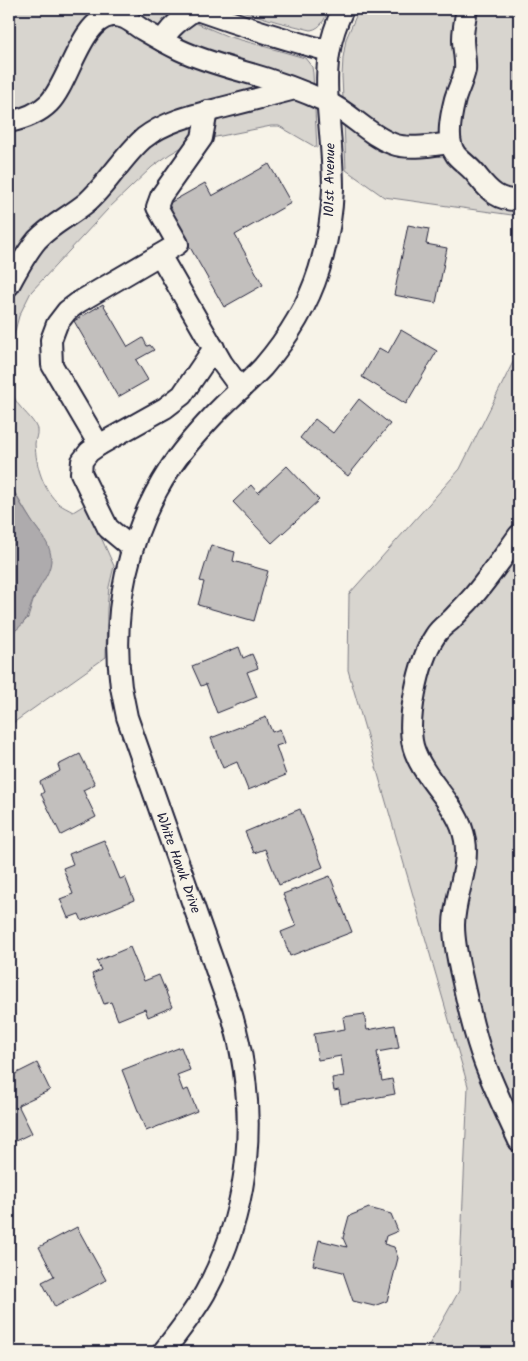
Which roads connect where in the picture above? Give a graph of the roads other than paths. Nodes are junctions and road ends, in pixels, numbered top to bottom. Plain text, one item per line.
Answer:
1 (195, 9) edge
2 (343, 9) edge
3 (466, 9) edge
4 (163, 41) junction
5 (329, 51) junction
6 (296, 89) junction
7 (328, 102) junction
8 (207, 111) junction
9 (9, 122) edge
10 (450, 143) junction
11 (519, 200) edge
12 (160, 254) junction
13 (9, 285) edge
14 (214, 348) junction
15 (241, 389) junction
16 (99, 445) junction
17 (519, 535) edge
18 (132, 548) junction
19 (519, 1141) edge
20 (163, 1352) edge

1 - 4 street
1 - 5 street
2 - 5 street, 101st Avenue
3 - 10 street
4 - 6 street
4 - 9 street
5 - 7 street, 101st Avenue
6 - 7 street
6 - 8 street
7 - 10 street
7 - 15 street, 101st Avenue
8 - 12 street
8 - 13 street
10 - 11 street
12 - 14 street
12 - 16 street
14 - 15 street
14 - 16 street
15 - 18 street, White Hawk Drive
16 - 18 street
17 - 19 street
18 - 20 street, White Hawk Drive

